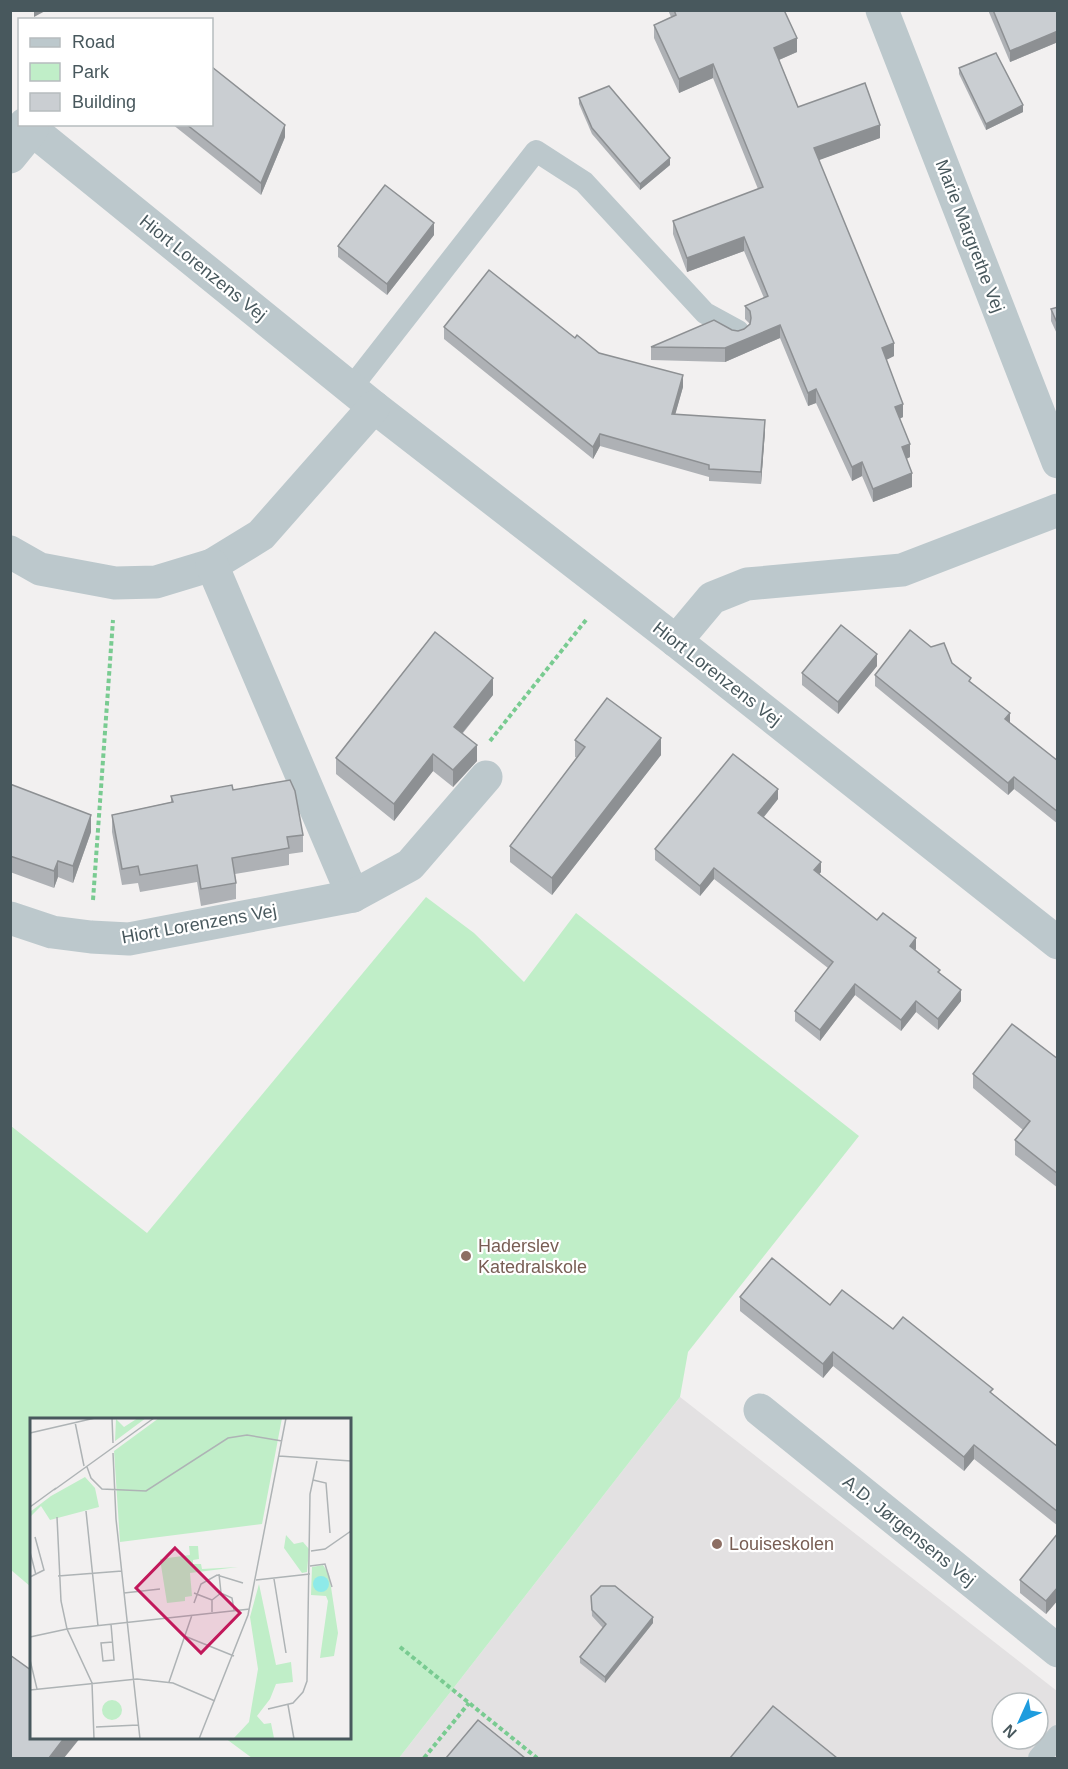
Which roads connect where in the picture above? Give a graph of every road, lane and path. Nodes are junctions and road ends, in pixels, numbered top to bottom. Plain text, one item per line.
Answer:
1 (882, 10) edge
2 (21, 126) edge
3 (27, 126) edge
4 (10, 157) edge
5 (738, 331) edge
6 (363, 397) junction
7 (1058, 462) edge
8 (1058, 510) edge
9 (10, 552) edge
10 (212, 565) junction
11 (115, 583) junction
12 (609, 590) junction
13 (676, 641) junction
14 (486, 777) joint
15 (353, 896) junction
16 (10, 918) edge
17 (91, 937) junction
18 (1058, 944) edge
19 (760, 1410) dead end
20 (400, 1647) dead end
21 (1058, 1651) edge
22 (469, 1703) junction
23 (1058, 1736) edge
24 (424, 1758) edge
25 (537, 1758) edge
26 (1039, 1758) edge

1 - 7 street, Marie Margrethe Vej
2 - 4 street, Hiort Lorenzens Vej
3 - 6 street, Hiort Lorenzens Vej
5 - 6 lane
6 - 10 street
6 - 12 street, Hiort Lorenzens Vej
8 - 13 street
9 - 11 street
10 - 11 street
10 - 15 street
11 - 17 path
12 - 13 street, Hiort Lorenzens Vej
12 - 14 path
13 - 18 street, Hiort Lorenzens Vej
14 - 15 street, Hiort Lorenzens Vej
15 - 17 street, Hiort Lorenzens Vej
16 - 17 street, Hiort Lorenzens Vej
19 - 21 street, A.D. Jørgensens Vej
20 - 22 path
22 - 24 path
22 - 25 path
23 - 26 lane

